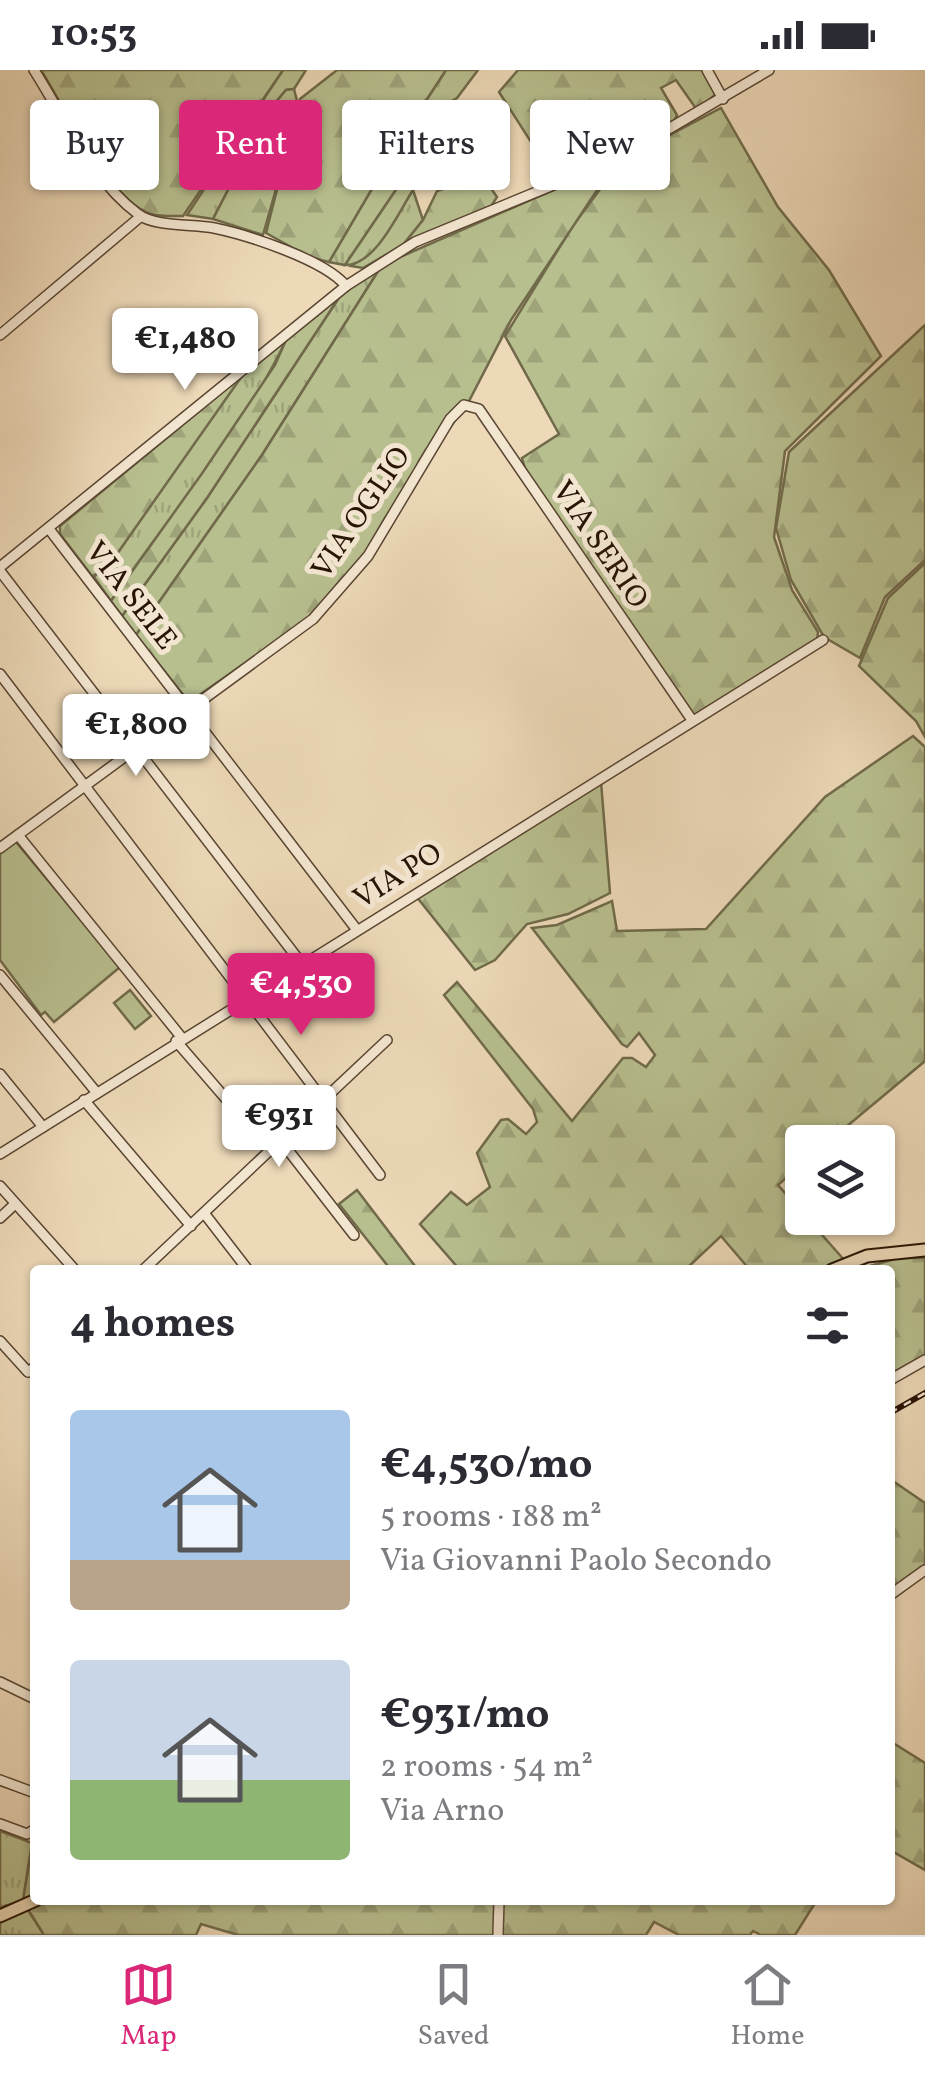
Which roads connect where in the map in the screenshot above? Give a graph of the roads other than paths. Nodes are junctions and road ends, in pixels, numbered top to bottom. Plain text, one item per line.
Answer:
1 (34, 70) edge
2 (707, 70) edge
3 (769, 70) edge
4 (753, 74) edge
5 (723, 99) junction
6 (140, 217) junction
7 (346, 286) junction
8 (0, 335) edge
9 (464, 405) joint
10 (48, 530) junction
11 (0, 569) edge
12 (823, 640) dead end
13 (0, 674) edge
14 (190, 709) junction
15 (692, 720) junction
16 (136, 747) junction
17 (86, 785) junction
18 (18, 835) junction
19 (0, 848) edge
20 (357, 930) junction
21 (302, 964) junction
22 (0, 975) edge
23 (248, 998) junction
24 (179, 1040) junction
25 (387, 1040) dead end
26 (0, 1074) edge
27 (96, 1092) junction
28 (84, 1100) junction
29 (324, 1101) junction
30 (43, 1127) junction
31 (281, 1141) junction
32 (271, 1150) junction
33 (0, 1154) edge
34 (380, 1175) dead end
35 (0, 1186) edge
36 (15, 1204) junction
37 (204, 1213) junction
38 (0, 1218) edge
39 (190, 1226) junction
40 (354, 1236) dead end
41 (925, 1250) edge
42 (154, 1260) junction
43 (70, 1265) edge
44 (148, 1265) edge
45 (158, 1265) edge
46 (244, 1265) edge
47 (844, 1265) edge
48 (0, 1341) edge
49 (925, 1360) edge
50 (30, 1368) edge
51 (895, 1377) edge
52 (925, 1570) edge
53 (895, 1591) edge
54 (0, 1682) edge
55 (30, 1697) edge
56 (0, 1780) edge
57 (30, 1791) edge
58 (0, 1824) edge
59 (30, 1832) edge
60 (30, 1903) edge
61 (500, 1905) edge
62 (0, 1916) edge
63 (498, 1935) edge

1 - 6 street
2 - 5 street
3 - 4 street
4 - 5 street
5 - 7 street
6 - 7 street
6 - 8 street
7 - 10 street
9 - 14 street, VIA OGLIO
9 - 15 street, VIA SERIO
10 - 11 street
10 - 14 street, VIA SELE
11 - 16 street
12 - 15 street, VIA PO
13 - 17 street
14 - 16 street, VIA OGLIO
14 - 20 street, VIA SELE
15 - 20 street, VIA PO
16 - 17 street, VIA OGLIO
16 - 21 street
17 - 18 street, VIA OGLIO
17 - 23 street
18 - 19 street, VIA OGLIO
18 - 24 street
20 - 21 street, VIA PO
21 - 23 street, VIA PO
22 - 27 street
23 - 24 street, VIA PO
23 - 29 street
24 - 27 street, VIA PO
24 - 32 street
25 - 29 street
26 - 30 street
27 - 28 street, VIA PO
28 - 30 street, VIA PO
28 - 39 street
29 - 31 street
29 - 34 street
30 - 33 street, VIA PO
31 - 32 street
31 - 40 street
32 - 37 street
35 - 36 street
36 - 38 street
36 - 43 street
37 - 39 street
37 - 46 street
39 - 42 street
41 - 47 main road
42 - 44 street
42 - 45 street
48 - 50 street
49 - 51 street
52 - 53 street
54 - 55 street
56 - 57 street
58 - 59 street
60 - 62 main road
61 - 63 street

